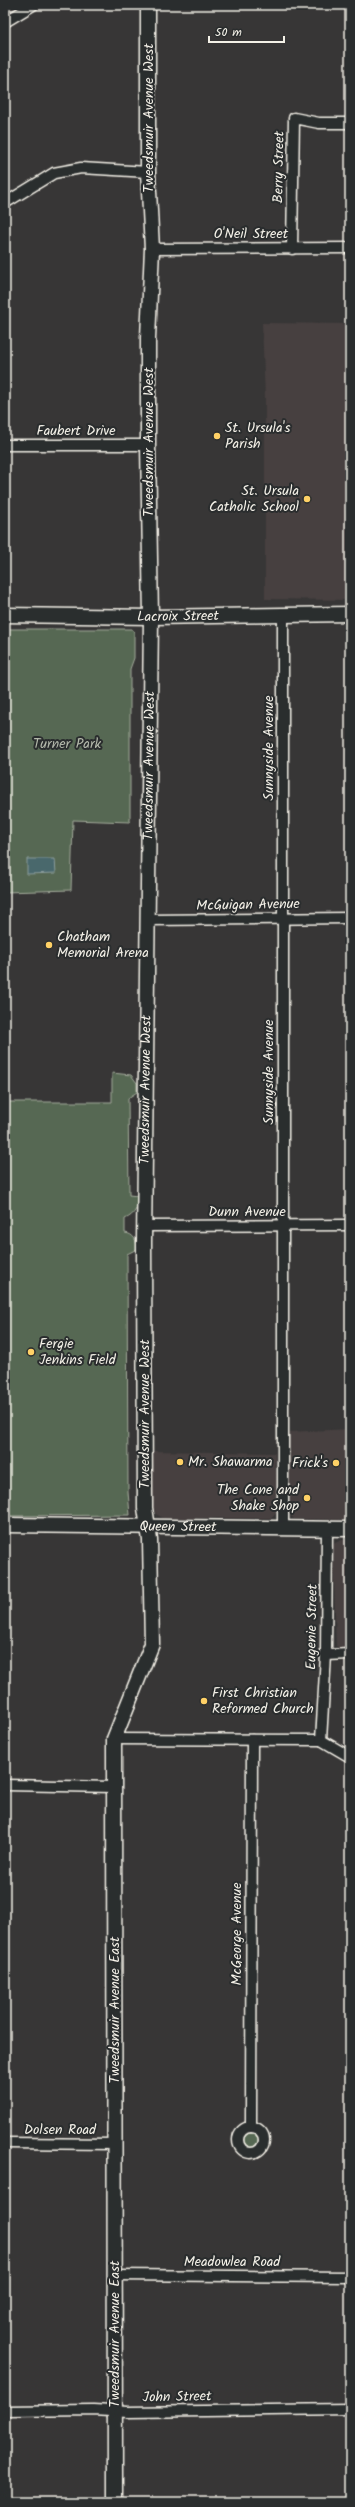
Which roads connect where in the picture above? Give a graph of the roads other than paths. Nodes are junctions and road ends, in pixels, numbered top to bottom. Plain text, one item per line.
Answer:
1 (33, 5) edge
2 (148, 5) edge
3 (5, 22) edge
4 (350, 123) edge
5 (148, 172) junction
6 (5, 203) edge
7 (350, 248) edge
8 (152, 249) junction
9 (292, 249) junction
10 (5, 445) edge
11 (148, 445) junction
12 (350, 614) edge
13 (5, 615) edge
14 (283, 615) junction
15 (151, 617) junction
16 (284, 918) junction
17 (350, 918) edge
18 (147, 920) junction
19 (350, 1225) edge
20 (145, 1226) junction
21 (281, 1226) junction
22 (5, 1525) edge
23 (148, 1526) junction
24 (283, 1529) junction
25 (350, 1529) edge
26 (327, 1530) junction
27 (326, 1654) junction
28 (350, 1654) edge
29 (114, 1739) junction
30 (252, 1740) junction
31 (321, 1740) junction
32 (350, 1757) edge
33 (5, 1785) edge
34 (114, 1787) junction
35 (251, 2127) dead end
36 (5, 2143) edge
37 (115, 2144) junction
38 (115, 2275) junction
39 (350, 2277) edge
40 (350, 2409) edge
41 (5, 2411) edge
42 (115, 2411) junction
43 (115, 2502) edge

1 - 3 street
2 - 5 street, Tweedsmuir Avenue West
4 - 9 street, Berry Street
5 - 6 street
5 - 8 street, Tweedsmuir Avenue West
7 - 9 street, O'Neil Street
8 - 9 street, O'Neil Street
8 - 11 street, Tweedsmuir Avenue West
10 - 11 street, Faubert Drive
11 - 15 street, Tweedsmuir Avenue West
12 - 14 street, Lacroix Street
13 - 15 street, Lacroix Street
14 - 15 street, Lacroix Street
14 - 16 street, Sunnyside Avenue
15 - 18 street, Tweedsmuir Avenue West
16 - 17 street, McGuigan Avenue
16 - 18 street, McGuigan Avenue
16 - 21 street, Sunnyside Avenue
18 - 20 street, Tweedsmuir Avenue West
19 - 21 street, Dunn Avenue
20 - 21 street, Dunn Avenue
20 - 23 street, Tweedsmuir Avenue West
21 - 24 street, Sunnyside Avenue
22 - 23 street, Queen Street
23 - 24 street, Queen Street
23 - 29 street, Tweedsmuir Avenue East
24 - 26 street, Queen Street
25 - 26 street, Queen Street
26 - 27 street, Eugenie Street
27 - 28 street
27 - 31 street, Eugenie Street
29 - 30 street
29 - 34 street, Tweedsmuir Avenue East
30 - 31 street
30 - 35 street, McGeorge Avenue
31 - 32 street
33 - 34 street
34 - 37 street, Tweedsmuir Avenue East
36 - 37 street, Dolsen Road
37 - 38 street, Tweedsmuir Avenue East
38 - 39 street, Meadowlea Road
38 - 42 street, Tweedsmuir Avenue East
40 - 42 street, John Street
41 - 42 street, John Street
42 - 43 street, Tweedsmuir Avenue East

